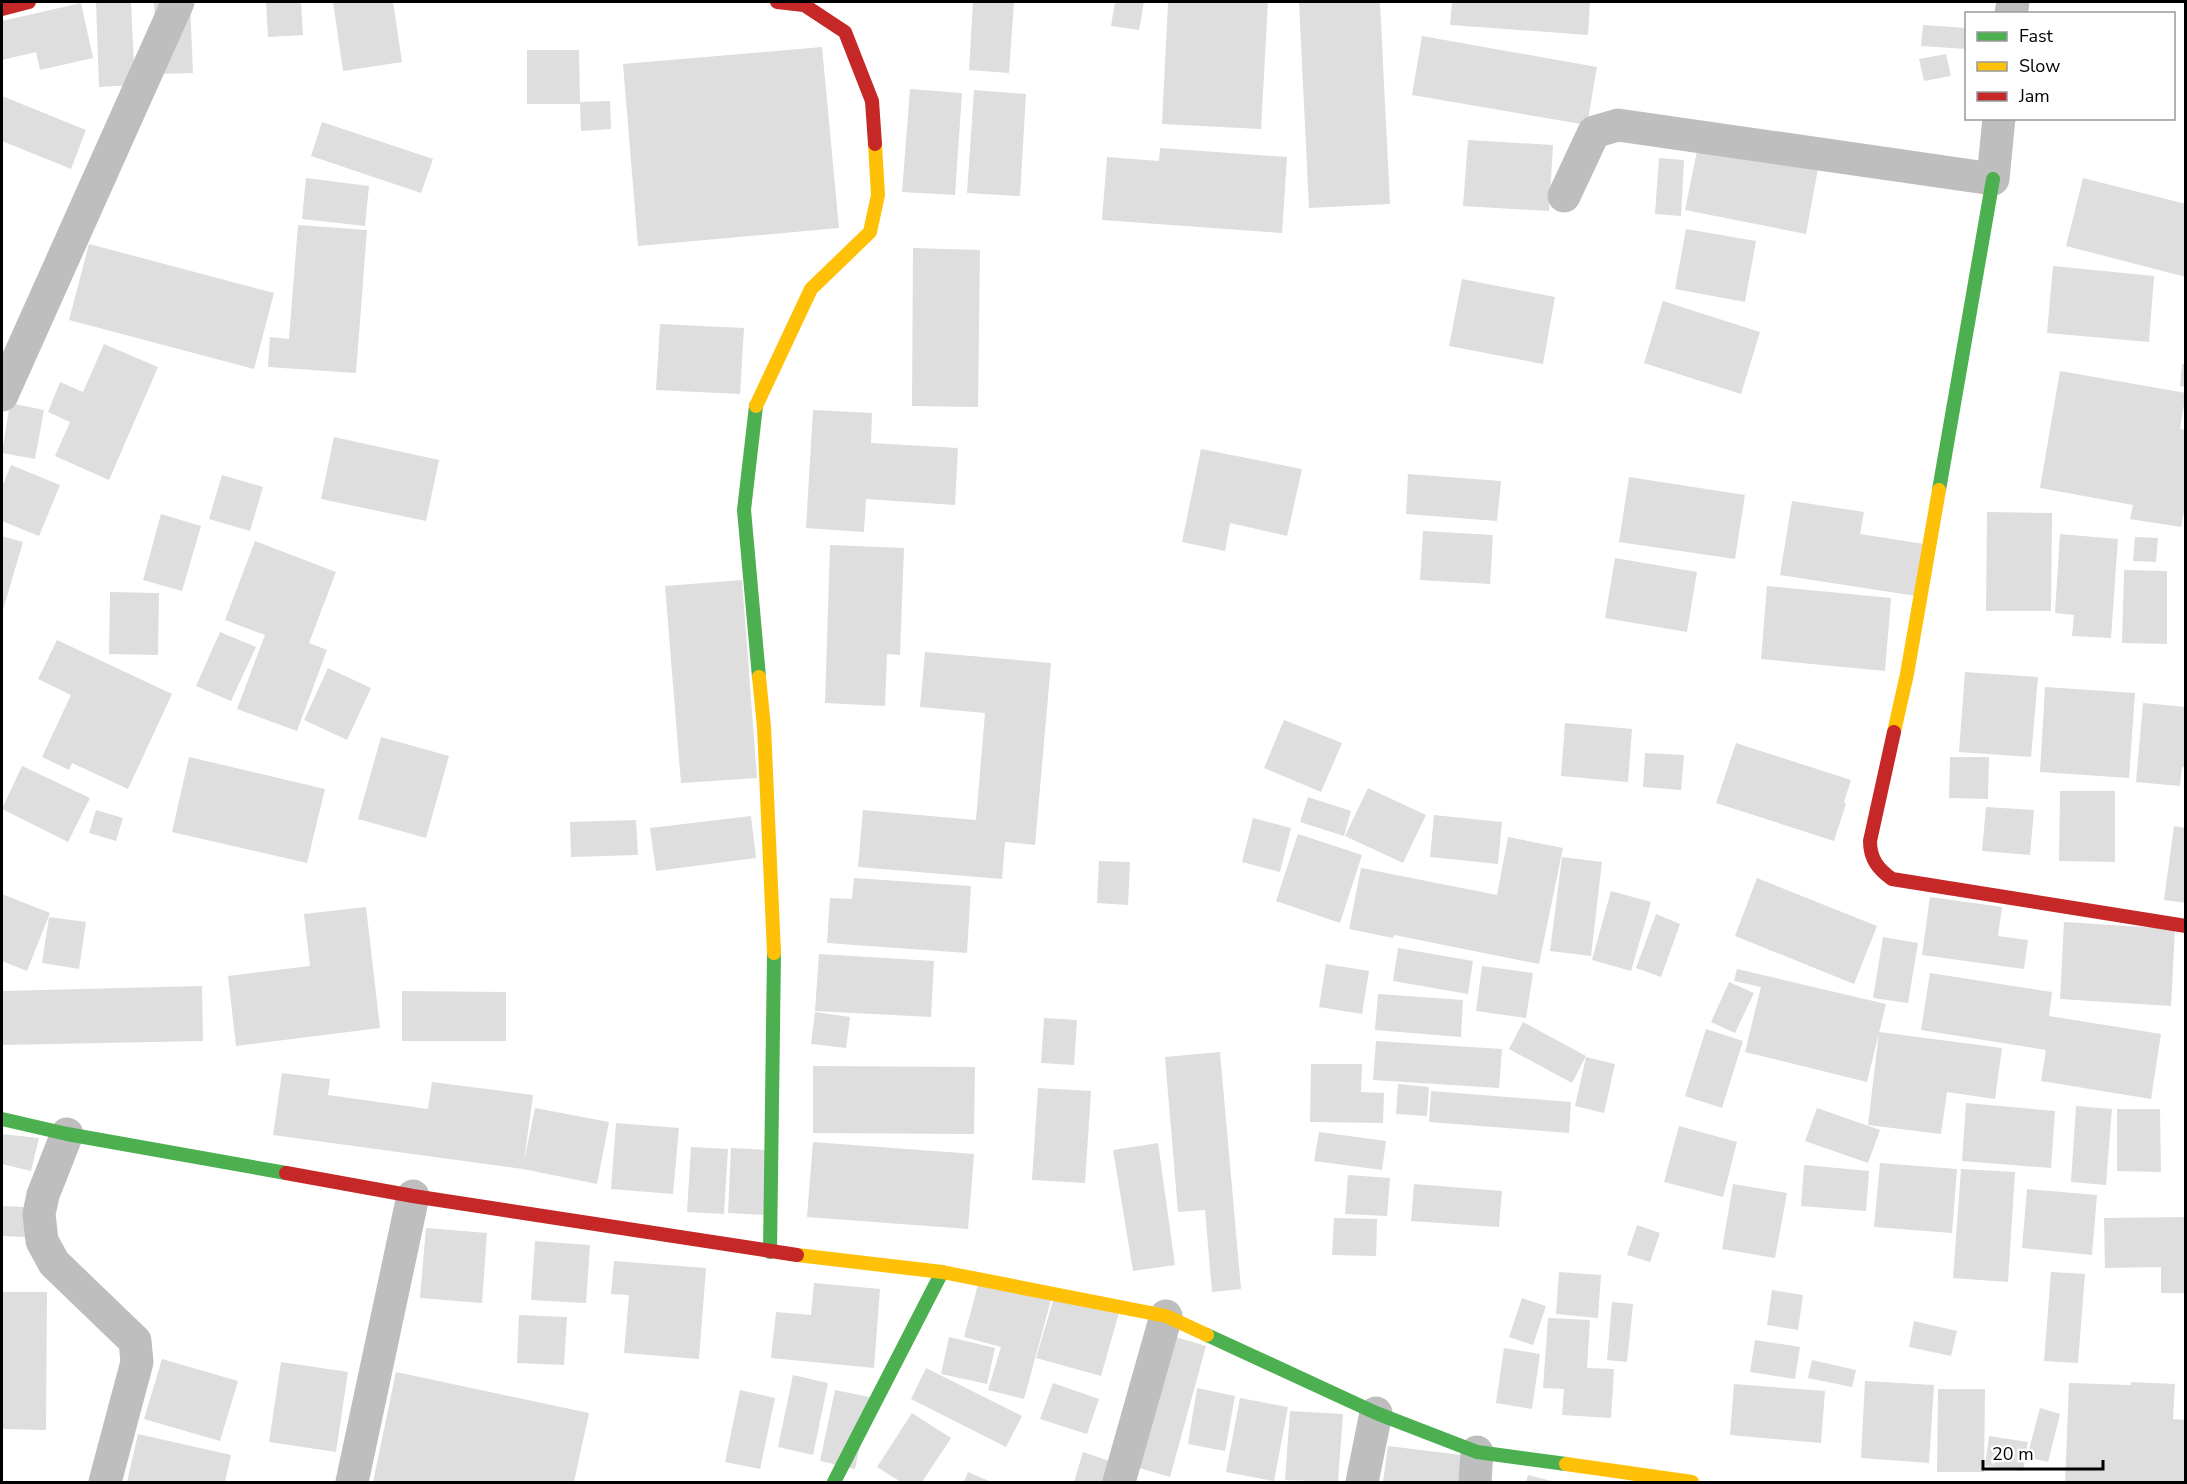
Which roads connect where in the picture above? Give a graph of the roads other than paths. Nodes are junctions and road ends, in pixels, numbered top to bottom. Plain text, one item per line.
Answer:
1 (29, 2) edge
2 (178, 2) edge
3 (777, 2) edge
4 (2, 9) edge
5 (1999, 120) edge
6 (1993, 178) junction
7 (1564, 196) dead end
8 (2, 395) edge
9 (2186, 926) edge
10 (2, 1119) edge
11 (67, 1134) junction
12 (413, 1196) junction
13 (770, 1252) junction
14 (942, 1272) junction
15 (1166, 1316) junction
16 (1376, 1413) junction
17 (1476, 1467) edge
18 (1593, 1476) edge
19 (105, 1482) edge
20 (352, 1482) edge
21 (834, 1482) edge
22 (1119, 1482) edge
23 (1362, 1482) edge
24 (1692, 1482) edge

1 - 4 street
2 - 8 street
3 - 13 street
5 - 6 street
6 - 7 street
6 - 9 street
10 - 11 street
11 - 12 street
11 - 19 street
12 - 13 street
12 - 20 street
13 - 14 street
14 - 15 street
14 - 21 street
15 - 16 street
15 - 22 street
16 - 17 street
16 - 23 street
17 - 18 street
18 - 24 street

